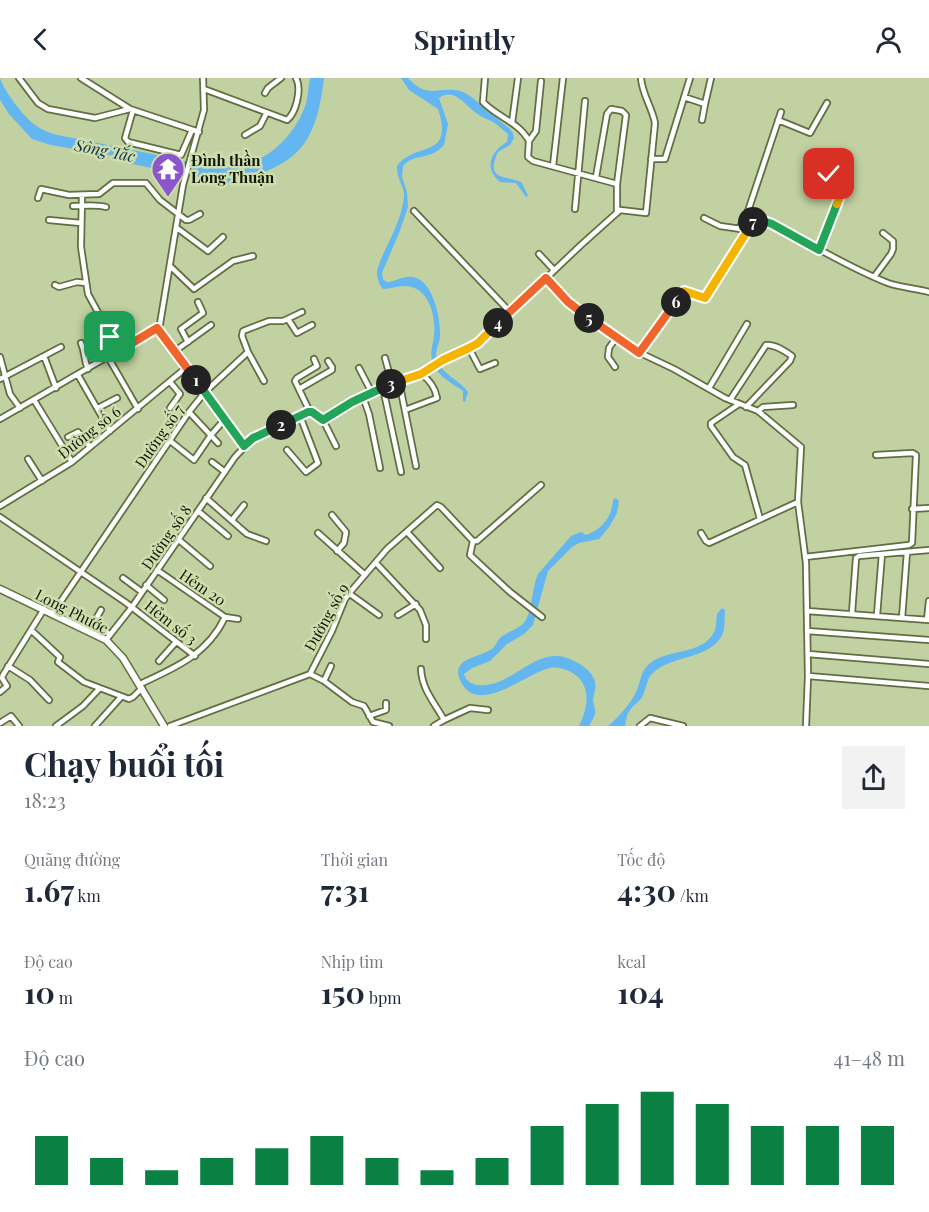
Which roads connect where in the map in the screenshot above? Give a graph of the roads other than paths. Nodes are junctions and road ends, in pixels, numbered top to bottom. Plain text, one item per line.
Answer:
1 (19, 78) edge
2 (81, 78) edge
3 (203, 78) edge
4 (281, 78) edge
5 (296, 78) edge
6 (485, 78) edge
7 (518, 78) edge
8 (563, 78) edge
9 (641, 78) edge
10 (690, 78) edge
11 (711, 78) edge
12 (541, 81) dead end
13 (204, 89) junction
14 (265, 93) dead end
15 (684, 97) junction
16 (585, 100) dead end
17 (827, 103) dead end
18 (705, 104) junction
19 (132, 110) junction
20 (781, 112) dead end
21 (266, 114) junction
22 (702, 120) dead end
23 (778, 120) junction
24 (512, 123) junction
25 (192, 130) junction
26 (199, 132) junction
27 (245, 135) dead end
28 (529, 141) junction
29 (651, 159) junction
30 (553, 166) junction
31 (578, 172) junction
32 (829, 174) dead end
33 (596, 177) junction
34 (617, 184) junction
35 (82, 195) junction
36 (38, 198) dead end
37 (73, 206) dead end
38 (82, 206) junction
39 (106, 207) dead end
40 (575, 209) dead end
41 (414, 211) dead end
42 (617, 213) junction
43 (200, 214) dead end
44 (747, 214) junction
45 (179, 215) junction
46 (704, 218) dead end
47 (755, 218) junction
48 (49, 220) dead end
49 (81, 223) junction
50 (177, 228) junction
51 (739, 229) junction
52 (748, 230) junction
53 (883, 233) dead end
54 (223, 237) dead end
55 (819, 250) junction
56 (539, 254) dead end
57 (253, 256) dead end
58 (170, 266) junction
59 (554, 270) junction
60 (874, 277) junction
61 (546, 278) junction
62 (86, 283) junction
63 (55, 285) dead end
64 (929, 292) edge
65 (198, 302) dead end
66 (302, 312) dead end
67 (510, 312) junction
68 (288, 319) junction
69 (747, 324) dead end
70 (211, 325) dead end
71 (312, 325) dead end
72 (157, 328) junction
73 (616, 338) junction
74 (188, 342) junction
75 (81, 344) dead end
76 (61, 348) dead end
77 (469, 348) junction
78 (119, 351) junction
79 (175, 351) junction
80 (248, 352) junction
81 (639, 353) junction
82 (44, 356) junction
83 (0, 357) edge
84 (108, 357) junction
85 (385, 358) dead end
86 (314, 359) dead end
87 (328, 361) dead end
88 (495, 363) dead end
89 (187, 367) junction
90 (615, 367) dead end
91 (359, 368) dead end
92 (88, 369) junction
93 (423, 373) junction
94 (6, 375) junction
95 (78, 375) junction
96 (0, 379) edge
97 (170, 381) junction
98 (264, 381) dead end
99 (399, 381) junction
100 (392, 384) junction
101 (56, 388) junction
102 (383, 388) junction
103 (709, 388) junction
104 (299, 389) junction
105 (205, 392) junction
106 (372, 393) junction
107 (363, 397) junction
108 (117, 398) dead end
109 (34, 400) junction
110 (730, 400) junction
111 (739, 404) junction
112 (793, 405) dead end
113 (746, 407) junction
114 (20, 408) junction
115 (98, 408) junction
116 (170, 408) dead end
117 (138, 409) junction
118 (405, 411) junction
119 (758, 411) junction
120 (189, 412) junction
121 (310, 412) junction
122 (300, 416) junction
123 (0, 419) edge
124 (225, 419) junction
125 (323, 420) junction
126 (110, 431) junction
127 (211, 435) junction
128 (68, 437) dead end
129 (169, 440) junction
130 (218, 443) dead end
131 (244, 446) junction
132 (336, 446) dead end
133 (90, 447) junction
134 (287, 450) dead end
135 (876, 455) dead end
136 (27, 459) dead end
137 (72, 462) junction
138 (212, 462) dead end
139 (416, 466) dead end
140 (380, 468) dead end
141 (225, 472) junction
142 (401, 472) dead end
143 (42, 481) junction
144 (541, 485) dead end
145 (206, 498) junction
146 (798, 502) junction
147 (244, 505) dead end
148 (0, 506) edge
149 (929, 508) edge
150 (912, 509) junction
151 (198, 511) junction
152 (332, 515) dead end
153 (0, 517) edge
154 (760, 519) junction
155 (231, 520) junction
156 (406, 532) junction
157 (318, 533) dead end
158 (701, 533) dead end
159 (228, 536) dead end
160 (179, 540) junction
161 (267, 541) dead end
162 (472, 541) junction
163 (929, 550) edge
164 (337, 551) junction
165 (907, 552) junction
166 (882, 554) junction
167 (805, 557) junction
168 (376, 563) junction
169 (210, 566) dead end
170 (440, 567) dead end
171 (157, 570) junction
172 (80, 572) junction
173 (365, 575) junction
174 (123, 578) dead end
175 (147, 585) junction
176 (0, 589) edge
177 (142, 592) junction
178 (350, 594) junction
179 (165, 600) dead end
180 (929, 601) edge
181 (416, 604) junction
182 (132, 607) junction
183 (44, 609) junction
184 (101, 610) dead end
185 (807, 611) junction
186 (53, 614) junction
187 (852, 614) junction
188 (379, 615) dead end
189 (398, 615) dead end
190 (541, 615) dead end
191 (878, 615) junction
192 (225, 617) junction
193 (902, 618) junction
194 (238, 619) dead end
195 (928, 620) edge
196 (31, 630) junction
197 (807, 631) junction
198 (108, 638) junction
199 (426, 639) dead end
200 (929, 640) edge
201 (176, 642) junction
202 (808, 654) junction
203 (195, 656) junction
204 (159, 661) dead end
205 (929, 664) edge
206 (8, 666) junction
207 (331, 666) dead end
208 (421, 669) dead end
209 (310, 674) junction
210 (808, 676) junction
211 (324, 681) junction
212 (141, 686) junction
213 (929, 686) edge
214 (99, 688) junction
215 (0, 692) edge
216 (121, 697) junction
217 (49, 700) dead end
218 (386, 703) dead end
219 (489, 710) dead end
220 (369, 716) junction
221 (444, 720) junction
222 (0, 723) edge
223 (371, 724) edge
224 (19, 726) edge
225 (56, 726) edge
226 (95, 726) edge
227 (164, 726) edge
228 (389, 726) edge
229 (434, 726) edge
230 (640, 726) edge
231 (682, 726) edge
232 (806, 726) edge

1 - 19 street
2 - 19 street
3 - 13 street
4 - 14 street
5 - 21 street
6 - 24 street
7 - 24 street
8 - 30 street
9 - 29 street
10 - 15 street
11 - 18 street
12 - 28 street
13 - 21 street
13 - 26 street
15 - 18 street
15 - 29 street
16 - 31 street
17 - 23 street
18 - 22 street
19 - 25 street
19 - 25 street
20 - 23 street
21 - 27 street
23 - 44 street
24 - 28 street
25 - 26 street
26 - 45 street
28 - 30 street
29 - 42 street
30 - 31 street
31 - 33 street
31 - 40 street
32 - 55 street
33 - 34 street
33 - 34 street
34 - 42 street
35 - 36 street
35 - 38 street
35 - 45 street
37 - 38 street
38 - 39 street
38 - 49 street
41 - 67 street
42 - 59 street
43 - 45 street
44 - 47 street
44 - 51 street
45 - 50 street
46 - 51 street
47 - 52 street
47 - 55 street
48 - 49 street
49 - 62 street
50 - 54 street
50 - 58 street
51 - 52 street
52 - 81 street
53 - 60 street
55 - 60 street
56 - 59 street
57 - 58 street
58 - 72 street
59 - 61 street
60 - 64 street
61 - 67 street
61 - 73 street
62 - 63 street
62 - 78 street
65 - 74 street
66 - 68 street
67 - 77 street
68 - 71 street
68 - 80 street
69 - 103 street
70 - 74 street
72 - 78 street
72 - 79 street
73 - 81 street
73 - 90 street
74 - 79 street
75 - 92 street
76 - 82 street
77 - 88 street
77 - 93 street
78 - 84 street
79 - 89 street
80 - 98 street
80 - 105 street, Đường số 7
81 - 103 street
82 - 94 street
82 - 101 street
83 - 94 street
84 - 92 street
84 - 117 street
85 - 100 street
86 - 104 street
87 - 104 street
89 - 97 street, Đường số 6
89 - 105 street
91 - 106 street
92 - 95 street
93 - 99 street
93 - 118 street
94 - 96 street
94 - 114 street
95 - 101 street
95 - 115 street
97 - 116 street
97 - 117 street, Đường số 6
99 - 100 street
99 - 118 street
100 - 102 street
101 - 109 street
102 - 106 street
102 - 142 street
103 - 110 street
104 - 121 street
105 - 120 street, Đường số 7
105 - 124 street
106 - 107 street
107 - 125 street
107 - 140 street
108 - 115 street
109 - 114 street
109 - 137 street
110 - 111 street
110 - 113 street
111 - 113 street
111 - 154 street
112 - 119 street
113 - 119 street
114 - 123 street
115 - 126 street
117 - 126 street, Đường số 6
118 - 139 street
119 - 146 street
120 - 127 street
120 - 129 street, Đường số 7
121 - 122 street
121 - 125 street
122 - 131 street
122 - 134 street
124 - 127 street
124 - 131 street
125 - 132 street
126 - 133 street, Đường số 6
127 - 129 street
127 - 130 street
128 - 133 street
129 - 172 street, Đường số 7
131 - 141 street, Đường số 8
133 - 137 street, Đường số 6
135 - 150 street
136 - 143 street
137 - 143 street, Đường số 6
138 - 141 street
141 - 145 street, Đường số 8
143 - 148 street, Đường số 6
144 - 162 street
145 - 151 street, Đường số 8
145 - 155 street
146 - 154 street
146 - 167 street
147 - 155 street
149 - 150 street
150 - 167 street
151 - 159 street
151 - 160 street, Đường số 8
152 - 164 street
153 - 172 street, Hẻm số 3
154 - 158 street
155 - 161 street
156 - 162 street, Đường số 9
156 - 168 street, Đường số 9
156 - 170 street
157 - 164 street
160 - 169 street
160 - 171 street, Đường số 8
162 - 190 street, Đường số 9
163 - 165 street
164 - 173 street
165 - 166 street
165 - 193 street
166 - 187 street
166 - 191 street
167 - 185 street
168 - 173 street, Đường số 9
168 - 181 street
171 - 175 street, Đường số 8
171 - 192 street, Hẻm 20
172 - 182 street, Hẻm số 3
172 - 186 street, Đường số 7
173 - 178 street, Đường số 9
174 - 177 street
175 - 177 street, Đường số 8
175 - 179 street
176 - 183 street, Long Phước
177 - 182 street, Đường số 8
178 - 188 street
178 - 209 street, Đường số 9
180 - 195 street
181 - 189 street
181 - 199 street
182 - 198 street, Đường số 8
182 - 201 street, Hẻm số 3
183 - 186 street, Long Phước
183 - 196 street
184 - 198 street
185 - 187 street
185 - 197 street
186 - 198 street, Long Phước
187 - 191 street
191 - 193 street
192 - 194 street, Hẻm 20
192 - 203 street
193 - 195 street
196 - 206 street
196 - 214 street
197 - 200 street
197 - 202 street
198 - 212 street, Long Phước
201 - 203 street, Hẻm số 3
201 - 204 street
202 - 205 street
202 - 210 street
203 - 212 street
206 - 215 street
206 - 217 street
207 - 211 street
208 - 221 street
209 - 211 street
209 - 227 street, Đường số 9
210 - 213 street
210 - 232 street
211 - 220 street
212 - 216 street
212 - 227 street, Long Phước
214 - 216 street
214 - 225 street
216 - 226 street
218 - 220 street
219 - 221 street
220 - 223 street
221 - 229 street
222 - 224 street
223 - 228 street
230 - 231 street

